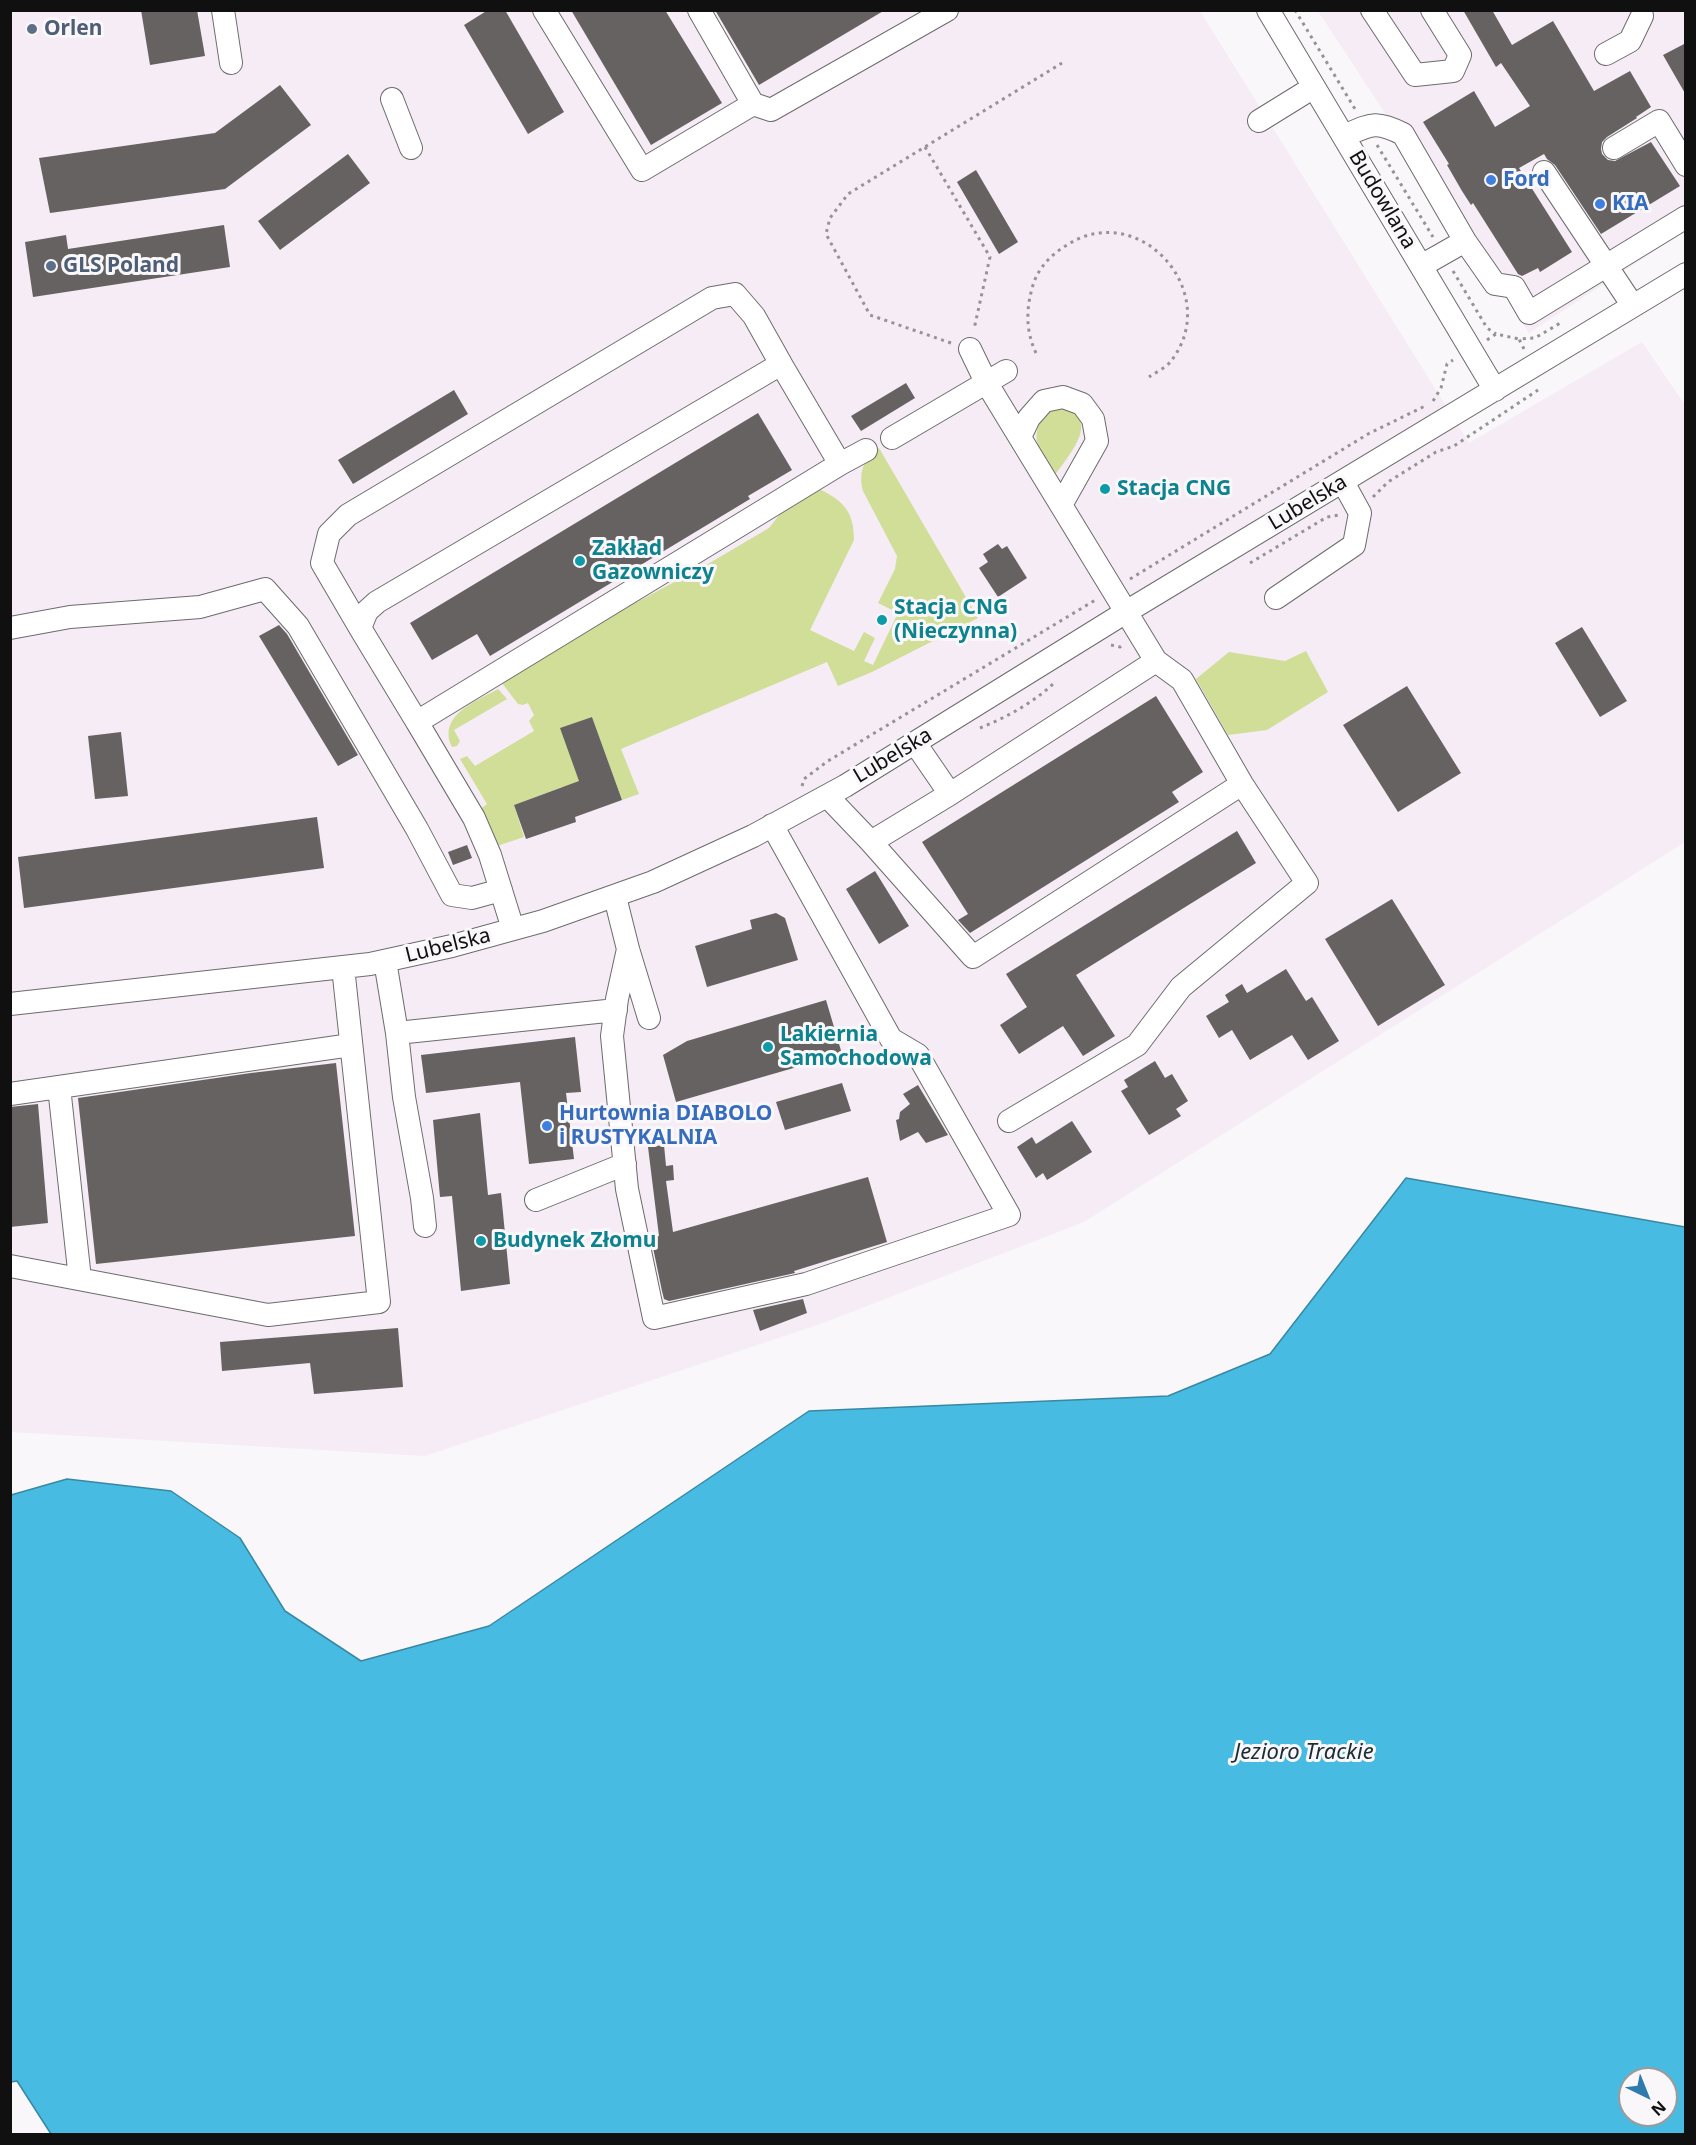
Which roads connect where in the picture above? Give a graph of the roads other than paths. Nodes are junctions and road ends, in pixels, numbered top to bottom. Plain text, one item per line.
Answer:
1 (223, 10) edge
2 (544, 10) edge
3 (699, 10) edge
4 (947, 10) edge
5 (1268, 10) edge
6 (1372, 10) edge
7 (1432, 10) edge
8 (1644, 12) edge
9 (1606, 54) dead end
10 (231, 63) dead end
11 (1314, 87) junction
12 (392, 99) dead end
13 (753, 104) junction
14 (1258, 121) dead end
15 (1344, 136) junction
16 (411, 148) dead end
17 (1614, 148) dead end
18 (1686, 165) edge
19 (1544, 172) dead end
20 (1686, 217) edge
21 (1465, 241) junction
22 (1421, 266) junction
23 (1607, 266) junction
24 (1686, 274) edge
25 (1633, 306) junction
26 (970, 349) road end
27 (781, 364) junction
28 (1006, 371) dead end
29 (986, 382) junction
30 (1495, 390) junction
31 (1020, 437) junction
32 (892, 438) dead end
33 (866, 450) dead end
34 (840, 464) junction
35 (1343, 482) junction
36 (1061, 505) junction
37 (1276, 598) dead end
38 (1126, 612) junction
39 (10, 628) edge
40 (360, 628) junction
41 (1156, 661) junction
42 (417, 722) junction
43 (915, 743) junction
44 (1242, 784) junction
45 (950, 794) junction
46 (827, 796) junction
47 (772, 825) junction
48 (871, 842) junction
49 (501, 890) junction
50 (615, 897) junction
51 (513, 929) junction
52 (628, 949) junction
53 (385, 961) junction
54 (343, 967) junction
55 (10, 1004) edge
56 (616, 1010) junction
57 (649, 1018) dead end
58 (397, 1033) junction
59 (351, 1045) junction
60 (59, 1087) junction
61 (10, 1094) edge
62 (1009, 1121) dead end
63 (625, 1164) junction
64 (536, 1200) dead end
65 (426, 1226) dead end
66 (10, 1266) edge
67 (80, 1279) junction

1 - 10 street
2 - 13 street
3 - 13 street
4 - 13 street
5 - 11 street, Budowlana
6 - 7 street
8 - 9 street
11 - 14 street
11 - 15 street, Budowlana
12 - 16 street
15 - 21 street
15 - 22 street, Budowlana
17 - 18 street
19 - 23 street
20 - 23 street
21 - 22 street
21 - 23 street
22 - 30 street, Budowlana
23 - 25 street
24 - 25 street, Lubelska
25 - 30 street, Lubelska
26 - 29 street
27 - 34 street
27 - 40 street
27 - 40 street
28 - 29 street
29 - 31 street
29 - 32 street
30 - 35 street, Lubelska
31 - 36 street
31 - 36 street
33 - 34 street
34 - 42 street
35 - 37 street
35 - 38 street, Lubelska
36 - 38 street
38 - 41 street
38 - 43 street, Lubelska
39 - 49 street
40 - 42 street
41 - 44 street
41 - 45 street
42 - 49 street
43 - 45 street
43 - 46 street, Lubelska
44 - 48 street
44 - 62 street
45 - 48 street
46 - 47 street, Lubelska
46 - 48 street
47 - 50 street, Lubelska
47 - 63 street
49 - 51 street
50 - 51 street, Lubelska
50 - 52 street
51 - 53 street, Lubelska
52 - 56 street
52 - 57 street
53 - 54 street, Lubelska
53 - 58 street
54 - 55 street, Lubelska
54 - 59 street
56 - 58 street
56 - 63 street
58 - 65 street
59 - 60 street
59 - 67 street
60 - 61 street
60 - 67 street
63 - 64 street
66 - 67 street

